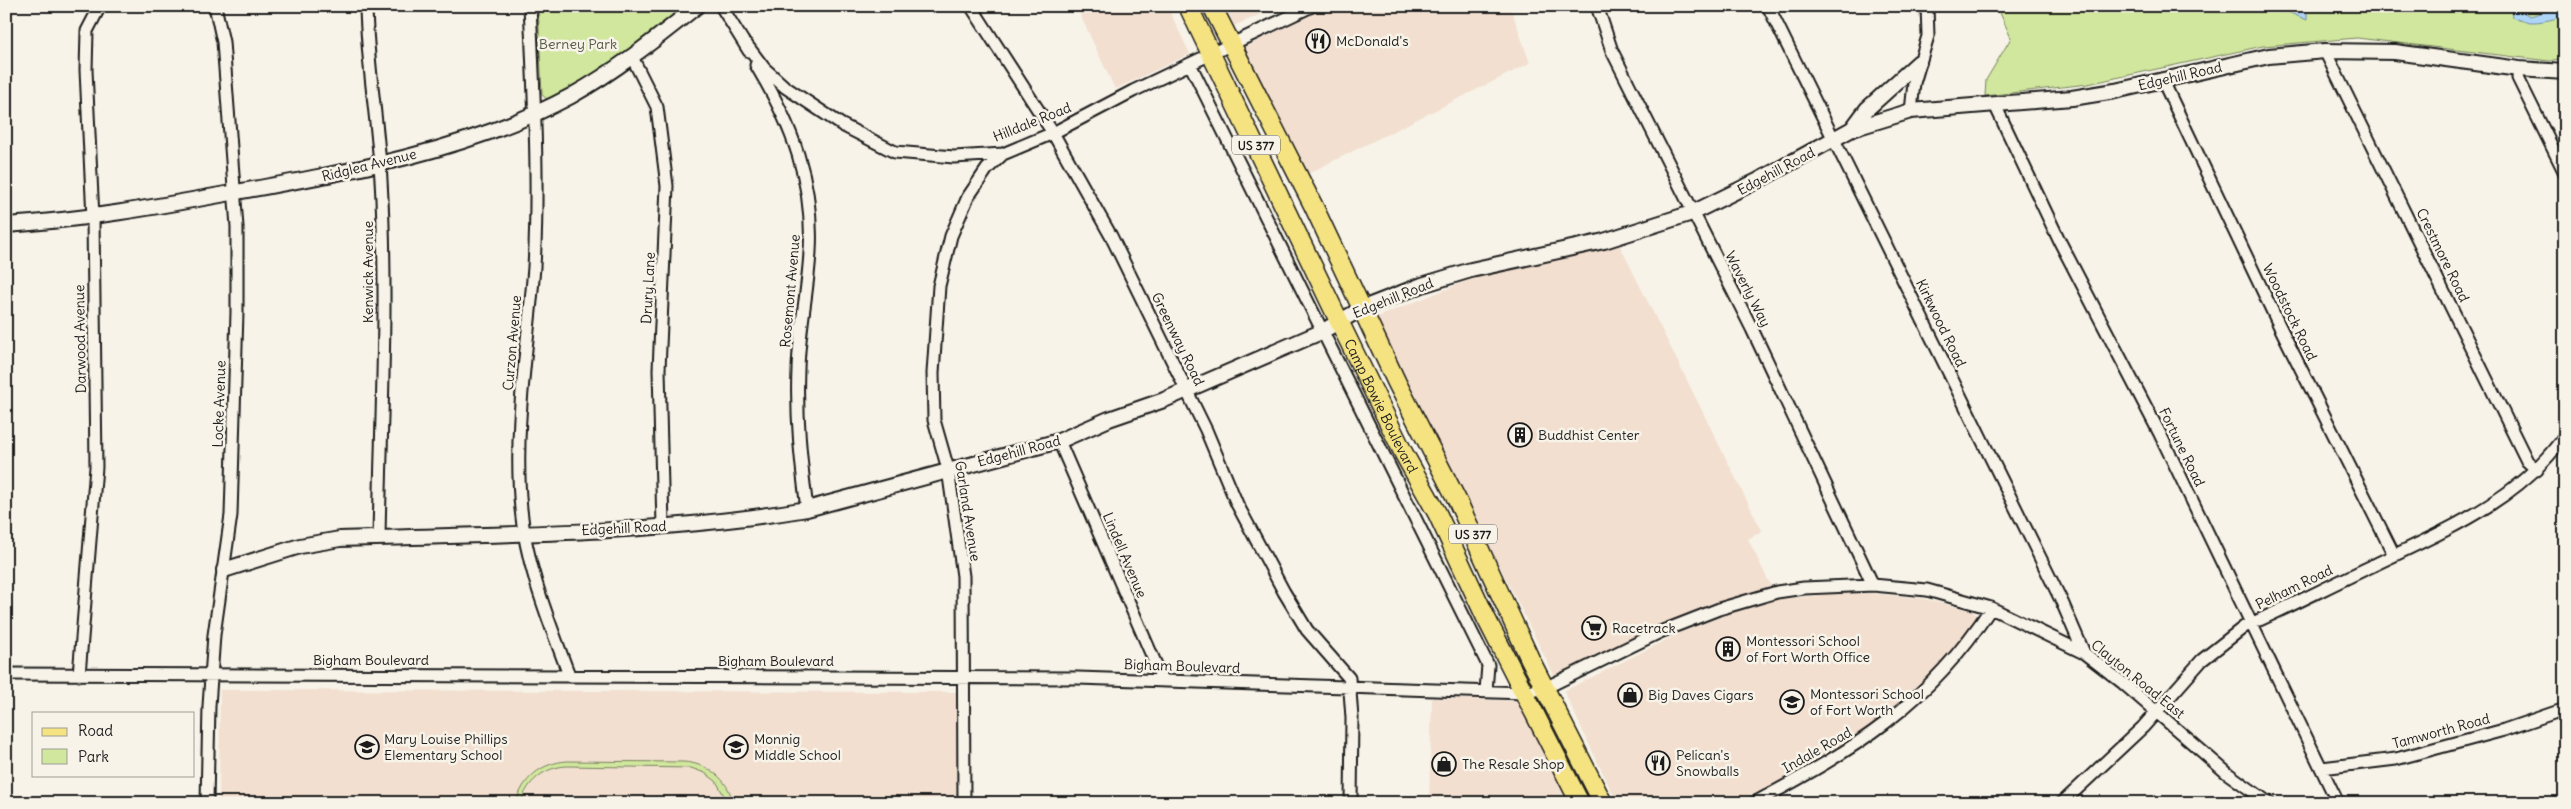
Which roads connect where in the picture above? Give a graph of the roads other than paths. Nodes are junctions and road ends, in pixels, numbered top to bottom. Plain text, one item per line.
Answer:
1 (100, 6) edge
2 (215, 6) edge
3 (366, 6) edge
4 (530, 6) edge
5 (697, 6) edge
6 (720, 6) edge
7 (971, 6) edge
8 (1188, 6) edge
9 (1212, 6) edge
10 (1312, 6) edge
11 (1597, 6) edge
12 (1768, 6) edge
13 (1928, 6) edge
14 (746, 44) junction
15 (1232, 44) junction
16 (2325, 51) junction
17 (1213, 54) junction
18 (632, 57) junction
19 (1919, 62) junction
20 (1190, 64) junction
21 (2519, 69) junction
22 (2565, 72) edge
23 (2162, 79) junction
24 (1995, 105) junction
25 (1911, 111) junction
26 (535, 113) junction
27 (1852, 129) junction
28 (1053, 133) junction
29 (1834, 140) junction
30 (1003, 154) junction
31 (380, 162) junction
32 (2565, 173) edge
33 (234, 192) junction
34 (1692, 213) junction
35 (93, 218) junction
36 (6, 225) edge
37 (1363, 308) junction
38 (1339, 321) junction
39 (1321, 332) junction
40 (1186, 390) junction
41 (2565, 435) edge
42 (1059, 441) junction
43 (948, 470) junction
44 (2537, 470) junction
45 (1458, 502) junction
46 (807, 509) junction
47 (1438, 513) junction
48 (663, 526) junction
49 (524, 534) junction
50 (380, 538) junction
51 (2394, 555) junction
52 (224, 570) junction
53 (1874, 586) junction
54 (1991, 608) junction
55 (2250, 624) junction
56 (2084, 653) junction
57 (6, 674) edge
58 (79, 675) junction
59 (211, 675) junction
60 (569, 675) junction
61 (963, 677) junction
62 (1163, 680) junction
63 (1350, 686) junction
64 (1545, 688) junction
65 (1486, 691) junction
66 (1524, 693) junction
67 (2565, 709) edge
68 (2157, 711) junction
69 (2322, 768) junction
70 (208, 803) edge
71 (964, 803) edge
72 (1351, 803) edge
73 (1580, 803) edge
74 (1602, 803) edge
75 (1754, 803) edge
76 (2062, 803) edge
77 (2269, 803) edge
78 (2338, 803) edge

1 - 35 street, Darwood Avenue
2 - 33 street, Locke Avenue
3 - 31 street, Kenwick Avenue
4 - 26 street, Curzon Avenue
5 - 18 street, Ridglea Avenue
6 - 14 street, Rosemont Avenue
7 - 28 street, Greenway Road
8 - 17 main road, Camp Bowie Boulevard / US 377
9 - 15 main road, Camp Bowie Boulevard / US 377
10 - 15 street, Hilldale Road
11 - 34 street, Waverly Way
12 - 29 street, Kirkwood Road
13 - 19 street
14 - 30 street, Hilldale Road
14 - 46 street, Rosemont Avenue
15 - 17 street, Hilldale Road
15 - 37 main road, Camp Bowie Boulevard / US 377
16 - 21 street, Edgehill Road
16 - 23 street, Edgehill Road
16 - 44 street, Crestmore Road
17 - 20 street, Hilldale Road
17 - 38 main road, Camp Bowie Boulevard / US 377
18 - 26 street, Ridglea Avenue
18 - 48 street, Drury Lane
19 - 25 street
19 - 27 street
20 - 28 street, Hilldale Road
20 - 39 street
21 - 22 street, Edgehill Road
21 - 32 street
23 - 24 street, Edgehill Road
23 - 51 street, Woodstock Road
24 - 25 street, Edgehill Road
24 - 55 street, Fortune Road
25 - 27 street, Edgehill Road
26 - 31 street, Ridglea Avenue
26 - 49 street, Curzon Avenue
27 - 29 street, Edgehill Road
28 - 30 street, Hilldale Road
28 - 40 street, Greenway Road
29 - 34 street, Edgehill Road
29 - 56 street, Kirkwood Road
30 - 43 street, Garland Avenue
31 - 33 street, Ridglea Avenue
31 - 50 street, Kenwick Avenue
33 - 35 street, Ridglea Avenue
33 - 52 street, Locke Avenue
34 - 37 street, Edgehill Road
34 - 53 street, Waverly Way
35 - 36 street, Ridglea Avenue
35 - 58 street, Darwood Avenue
37 - 38 street, Edgehill Road
37 - 45 main road, Camp Bowie Boulevard / US 377
38 - 39 street, Edgehill Road
38 - 47 main road, Camp Bowie Boulevard / US 377
39 - 40 street, Edgehill Road
39 - 65 street
40 - 42 street, Edgehill Road
40 - 63 street, Greenway Road
41 - 44 street, Pelham Road
42 - 43 street, Edgehill Road
42 - 62 street, Lindell Avenue
43 - 46 street, Edgehill Road
43 - 61 street, Garland Avenue
44 - 51 street, Pelham Road
45 - 47 main road
45 - 64 main road, Camp Bowie Boulevard / US 377
46 - 48 street, Edgehill Road
47 - 66 main road, Camp Bowie Boulevard / US 377
48 - 49 street, Edgehill Road
49 - 50 street, Edgehill Road
49 - 60 street, Curzon Avenue
50 - 52 street, Edgehill Road
51 - 55 street, Pelham Road
52 - 59 street, Locke Avenue
53 - 54 street, Clayton Road East
53 - 64 street, Clayton Road East
54 - 56 street, Clayton Road East
54 - 75 street, Indale Road
55 - 68 street, Pelham Road
55 - 69 street, Fortune Road
56 - 68 street, Clayton Road East
57 - 58 street, Bigham Boulevard
58 - 59 street, Bigham Boulevard
59 - 60 street, Bigham Boulevard
59 - 70 street, Locke Avenue
60 - 61 street, Bigham Boulevard
61 - 62 street, Bigham Boulevard
61 - 71 street, Garland Avenue
62 - 63 street, Bigham Boulevard
63 - 65 street, Bigham Boulevard
63 - 72 street
64 - 66 street, Bigham Boulevard
64 - 74 main road, Camp Bowie Boulevard / US 377
65 - 66 street, Bigham Boulevard
66 - 73 main road, Camp Bowie Boulevard / US 377
67 - 69 street, Tamworth Road
68 - 76 street, Pelham Road
68 - 77 street, Clayton Road East
69 - 78 street, Fortune Road

